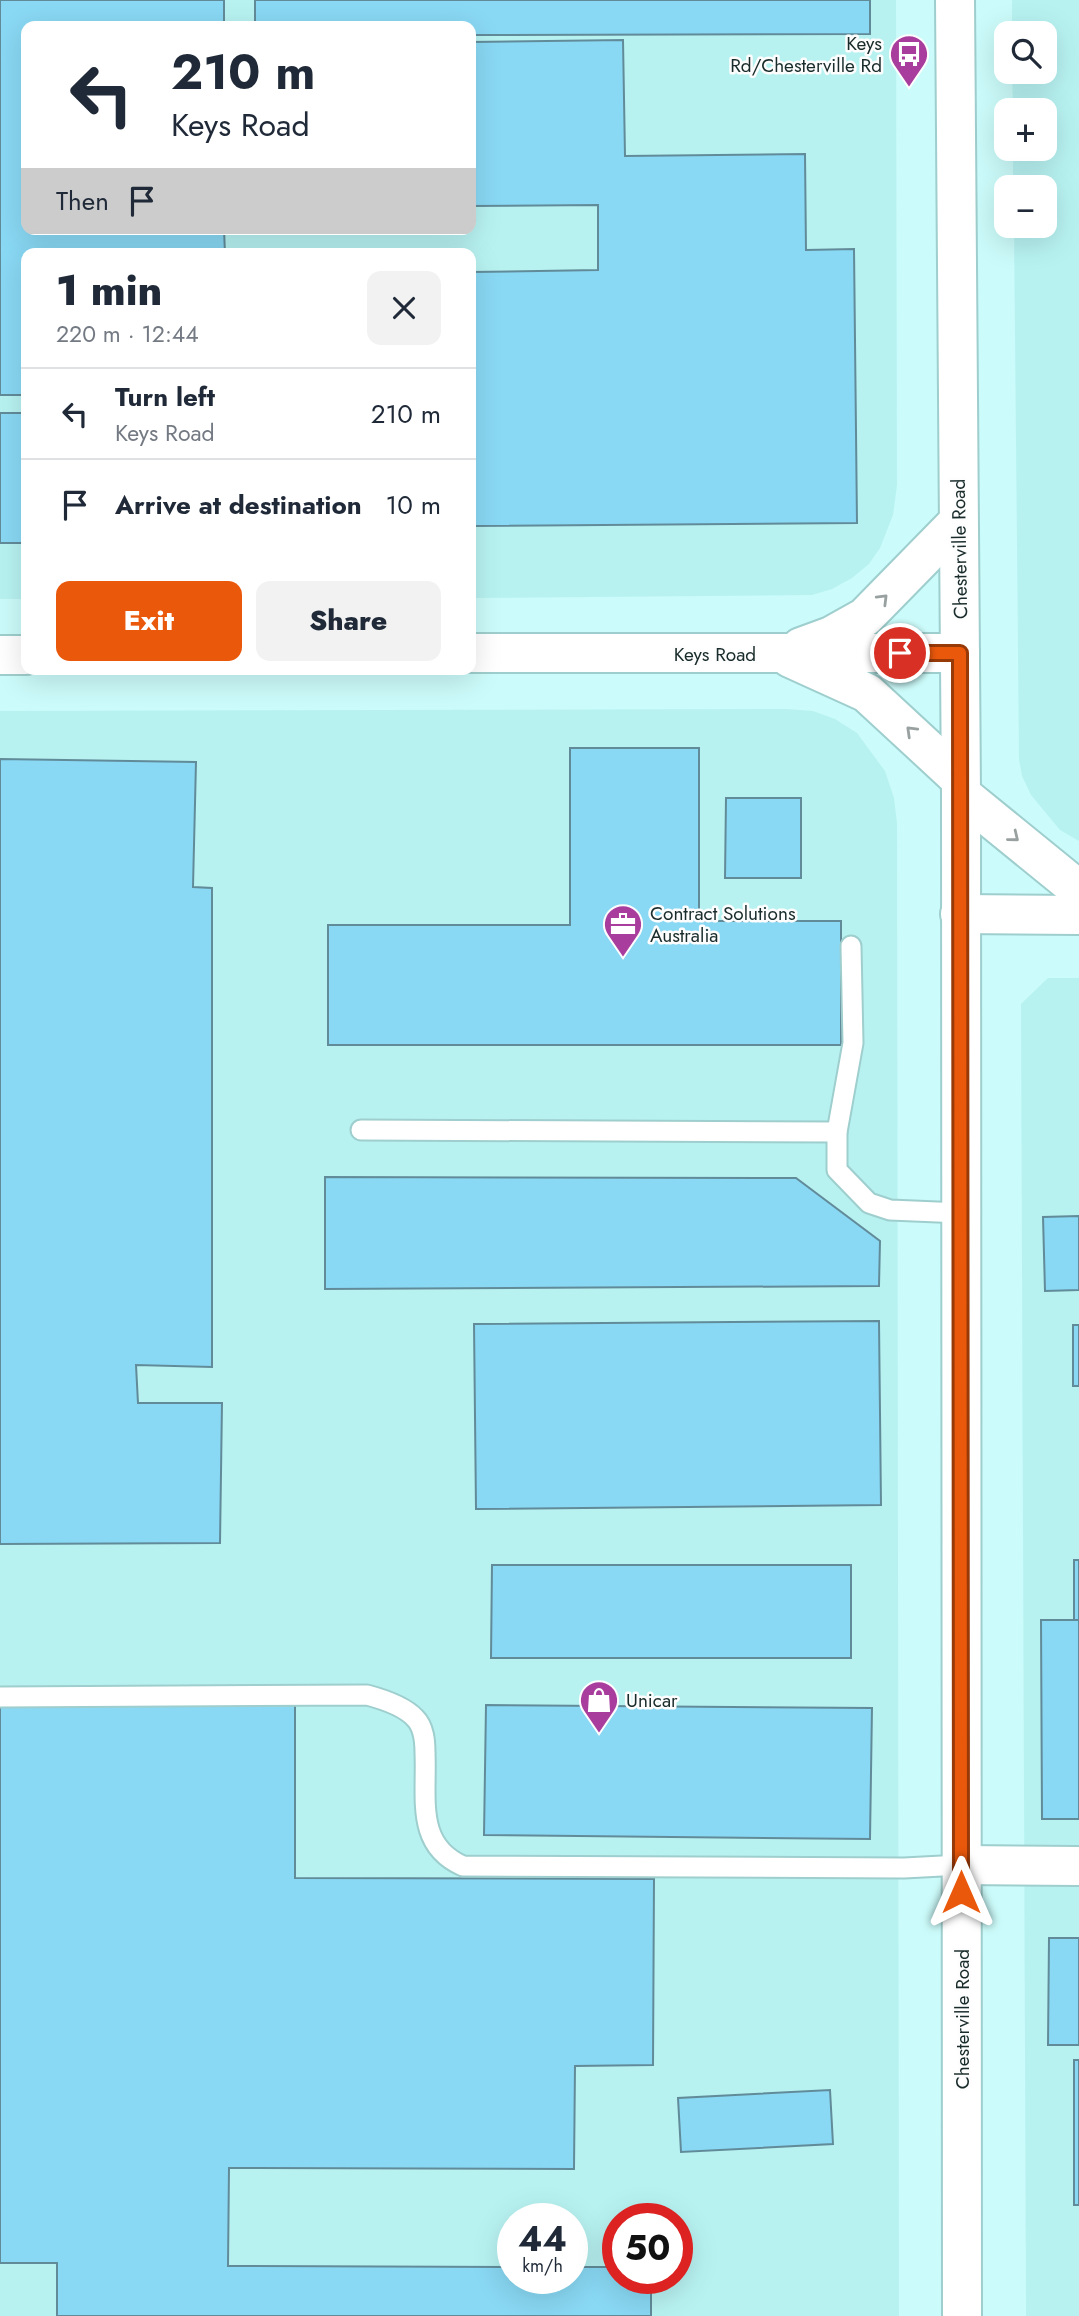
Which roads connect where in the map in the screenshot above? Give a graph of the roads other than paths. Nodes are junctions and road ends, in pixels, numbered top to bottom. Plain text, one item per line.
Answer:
1 (955, 0) edge
2 (958, 522) junction
3 (476, 653) edge
4 (960, 653) junction
5 (782, 654) junction
6 (0, 655) edge
7 (21, 655) edge
8 (961, 787) junction
9 (1079, 890) edge
10 (960, 914) junction
11 (1079, 915) edge
12 (851, 946) dead end
13 (361, 1130) dead end
14 (837, 1132) junction
15 (961, 1213) junction
16 (0, 1697) edge
17 (961, 1866) junction
18 (1079, 1866) edge
19 (962, 2316) edge

1 - 2 main road, Chesterville Road
2 - 4 main road, Chesterville Road
5 -> 2 main road
3 - 5 main road, Keys Road
4 - 5 main road, Keys Road
4 - 8 main road, Chesterville Road
8 -> 5 main road
6 - 7 main road
8 -> 9 main road
8 - 10 main road, Chesterville Road
10 - 11 main road
10 - 15 main road, Chesterville Road
12 - 14 lane
13 - 14 lane
14 - 15 lane
15 - 17 main road, Chesterville Road
16 - 17 lane
17 - 18 main road
17 - 19 main road, Chesterville Road

